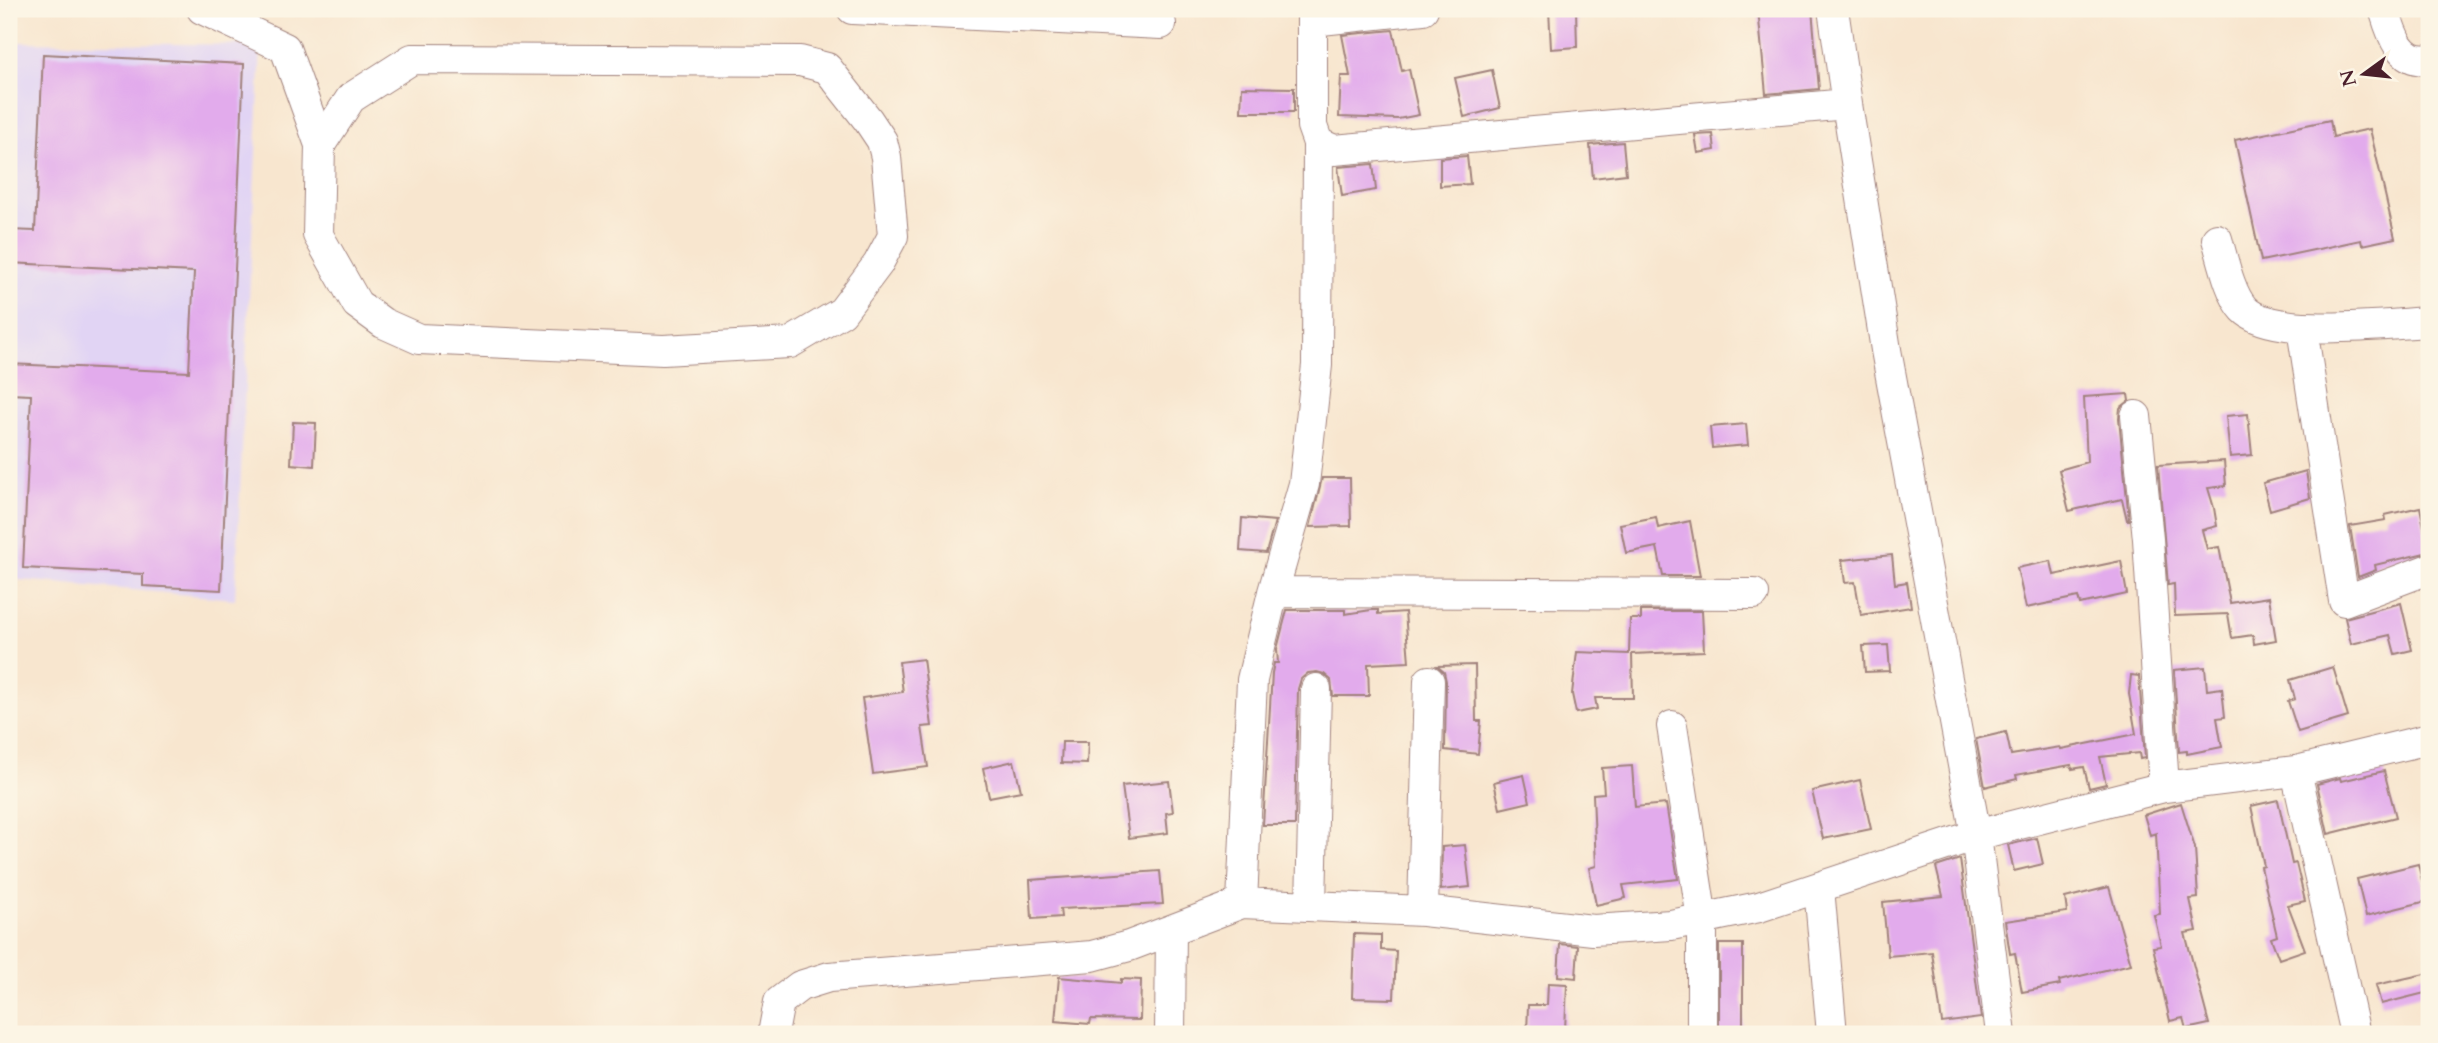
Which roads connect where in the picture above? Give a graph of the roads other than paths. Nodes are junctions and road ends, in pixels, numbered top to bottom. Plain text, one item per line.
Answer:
1 (201, 9) edge
2 (852, 9) edge
3 (1423, 9) edge
4 (1833, 9) edge
5 (2384, 9) edge
6 (1312, 15) edge
7 (1161, 24) dead end
8 (2429, 59) edge
9 (1847, 104) junction
10 (1318, 143) junction
11 (320, 145) junction
12 (2217, 239) dead end
13 (2429, 322) edge
14 (2302, 328) junction
15 (2136, 416) dead end
16 (2429, 569) edge
17 (1273, 592) junction
18 (1754, 594) dead end
19 (1429, 681) dead end
20 (1317, 689) dead end
21 (1672, 726) dead end
22 (2429, 739) edge
23 (2296, 771) junction
24 (2164, 787) junction
25 (1976, 835) junction
26 (1819, 888) junction
27 (1242, 903) junction
28 (1311, 906) junction
29 (1423, 911) junction
30 (1702, 919) junction
31 (1171, 930) junction
32 (773, 1034) edge
33 (1170, 1034) edge
34 (1702, 1034) edge
35 (1832, 1034) edge
36 (2001, 1034) edge
37 (2355, 1034) edge

1 - 11 street
2 - 7 street
3 - 6 street
4 - 9 street
5 - 8 street
6 - 10 street
9 - 10 street
9 - 25 street
10 - 17 street
11 - 11 street
12 - 14 street
13 - 14 street
14 - 16 street
15 - 24 street
17 - 18 street
17 - 27 street
19 - 29 street
20 - 28 street
21 - 30 street
22 - 23 street
23 - 24 street
23 - 37 street
24 - 25 street
25 - 26 street
25 - 36 street
26 - 30 street
26 - 35 street
27 - 28 street
27 - 31 street
28 - 29 street
29 - 30 street
30 - 34 street
31 - 32 street
31 - 33 street

